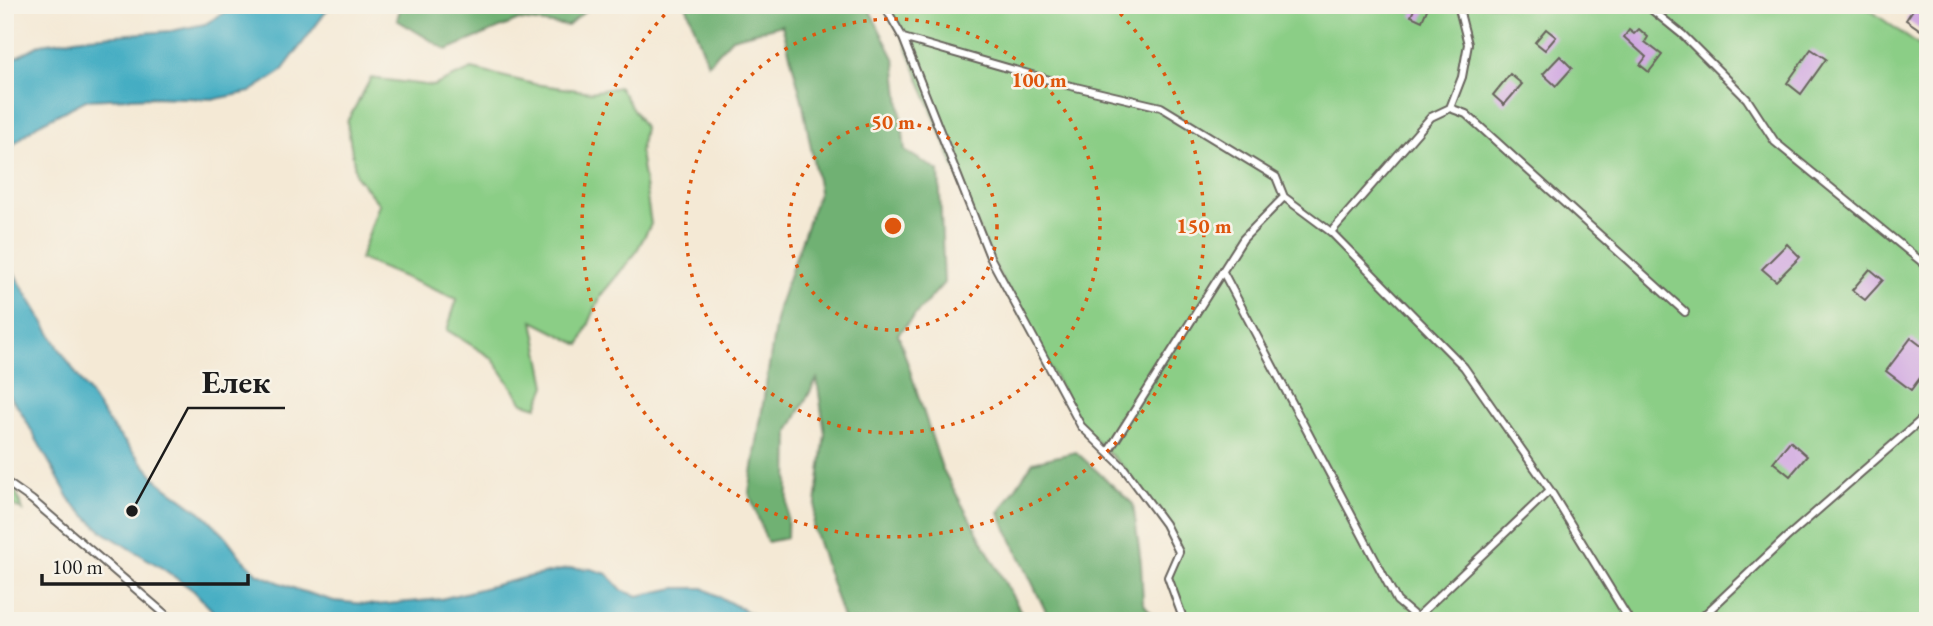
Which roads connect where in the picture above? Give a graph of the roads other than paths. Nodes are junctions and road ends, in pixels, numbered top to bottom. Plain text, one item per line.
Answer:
1 (884, 5) edge
2 (1458, 5) edge
3 (1646, 5) edge
4 (903, 38) junction
5 (1450, 108) junction
6 (1284, 197) junction
7 (1331, 232) junction
8 (1928, 267) edge
9 (1223, 272) junction
10 (1685, 312) dead end
11 (1928, 414) edge
12 (1108, 452) junction
13 (5, 481) edge
14 (1550, 490) junction
15 (1415, 619) edge
16 (173, 621) edge
17 (1184, 621) edge
18 (1630, 621) edge
19 (1698, 621) edge

1 - 4 lane
2 - 5 lane
3 - 8 lane
4 - 6 lane
4 - 12 lane
5 - 7 lane
5 - 10 lane
6 - 7 lane
6 - 9 lane
7 - 14 lane
9 - 12 lane
9 - 15 lane
11 - 19 lane
12 - 17 lane
13 - 16 lane
14 - 15 lane
14 - 18 lane

